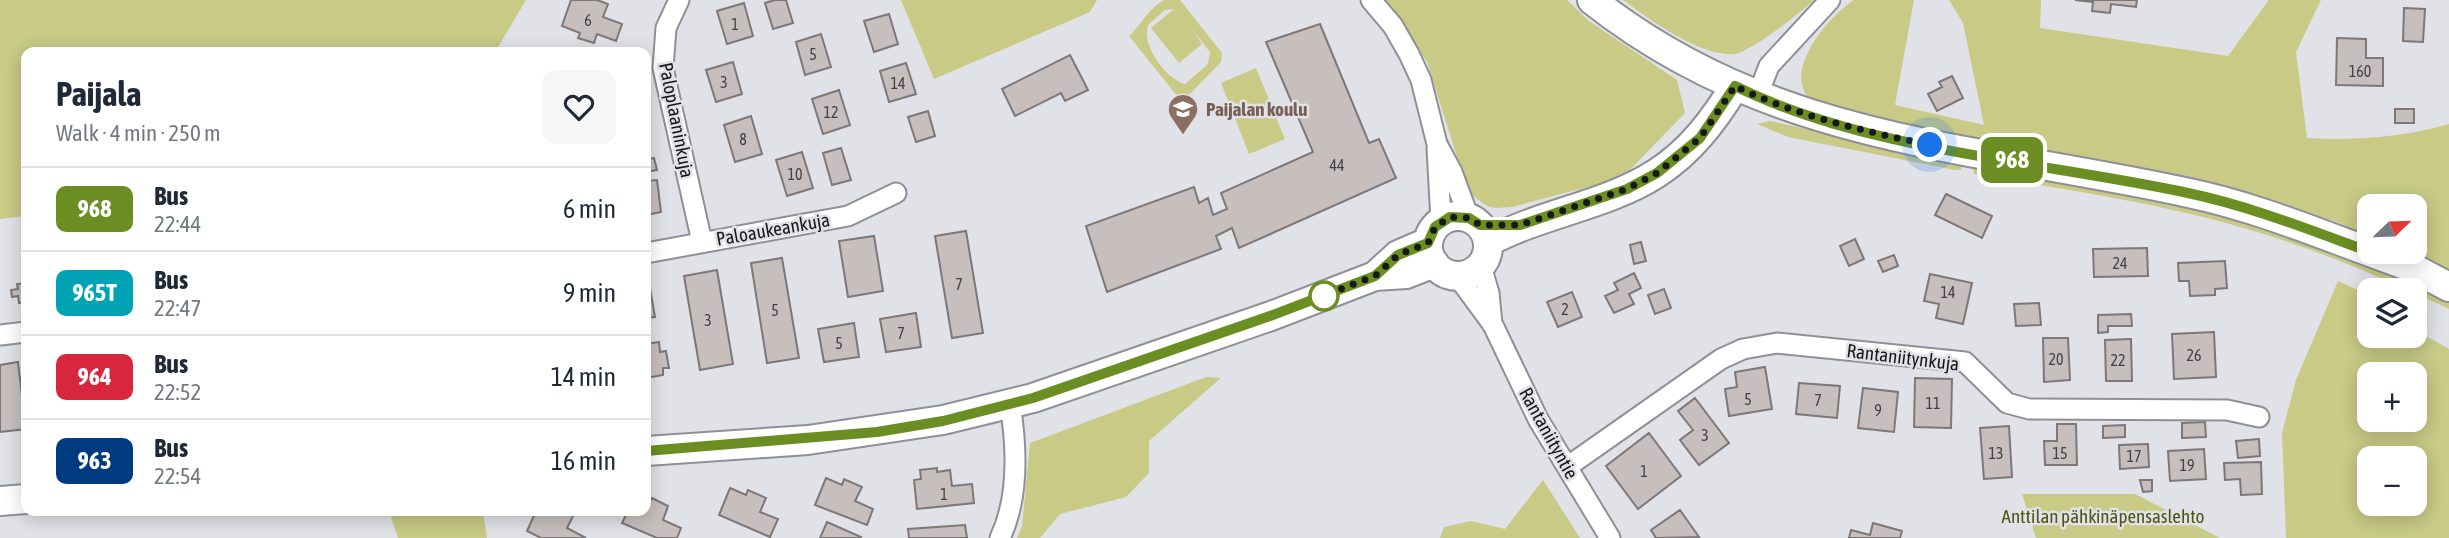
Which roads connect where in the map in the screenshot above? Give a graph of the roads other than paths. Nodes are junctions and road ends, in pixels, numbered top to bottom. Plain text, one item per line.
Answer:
1 (679, 0) edge
2 (1371, 0) edge
3 (1592, 0) edge
4 (1830, 0) edge
5 (1746, 92) junction
6 (1437, 144) junction
7 (896, 193) dead end
8 (702, 242) junction
9 (1460, 244) junction
10 (2357, 247) edge
11 (651, 252) edge
12 (2403, 264) edge
13 (2449, 287) edge
14 (21, 333) edge
15 (0, 335) edge
16 (1010, 404) junction
17 (2259, 417) dead end
18 (651, 452) edge
19 (1567, 467) junction
20 (21, 499) edge
21 (0, 501) edge
22 (1000, 538) edge
23 (1610, 538) edge

1 - 8 street, Paloplaaninkuja
2 - 6 street
3 - 5 street
4 - 5 street
5 - 9 street
5 - 10 street
6 - 9 street
6 - 9 street, Rantaniityntie
7 - 8 street, Paloaukeankuja
8 - 11 street, Paloaukeankuja
9 - 16 street
9 - 19 street, Rantaniityntie
12 - 13 street
14 - 15 street
16 - 18 street
16 - 22 street
17 - 19 street, Rantaniitynkuja
19 - 23 street, Rantaniityntie
20 - 21 street

